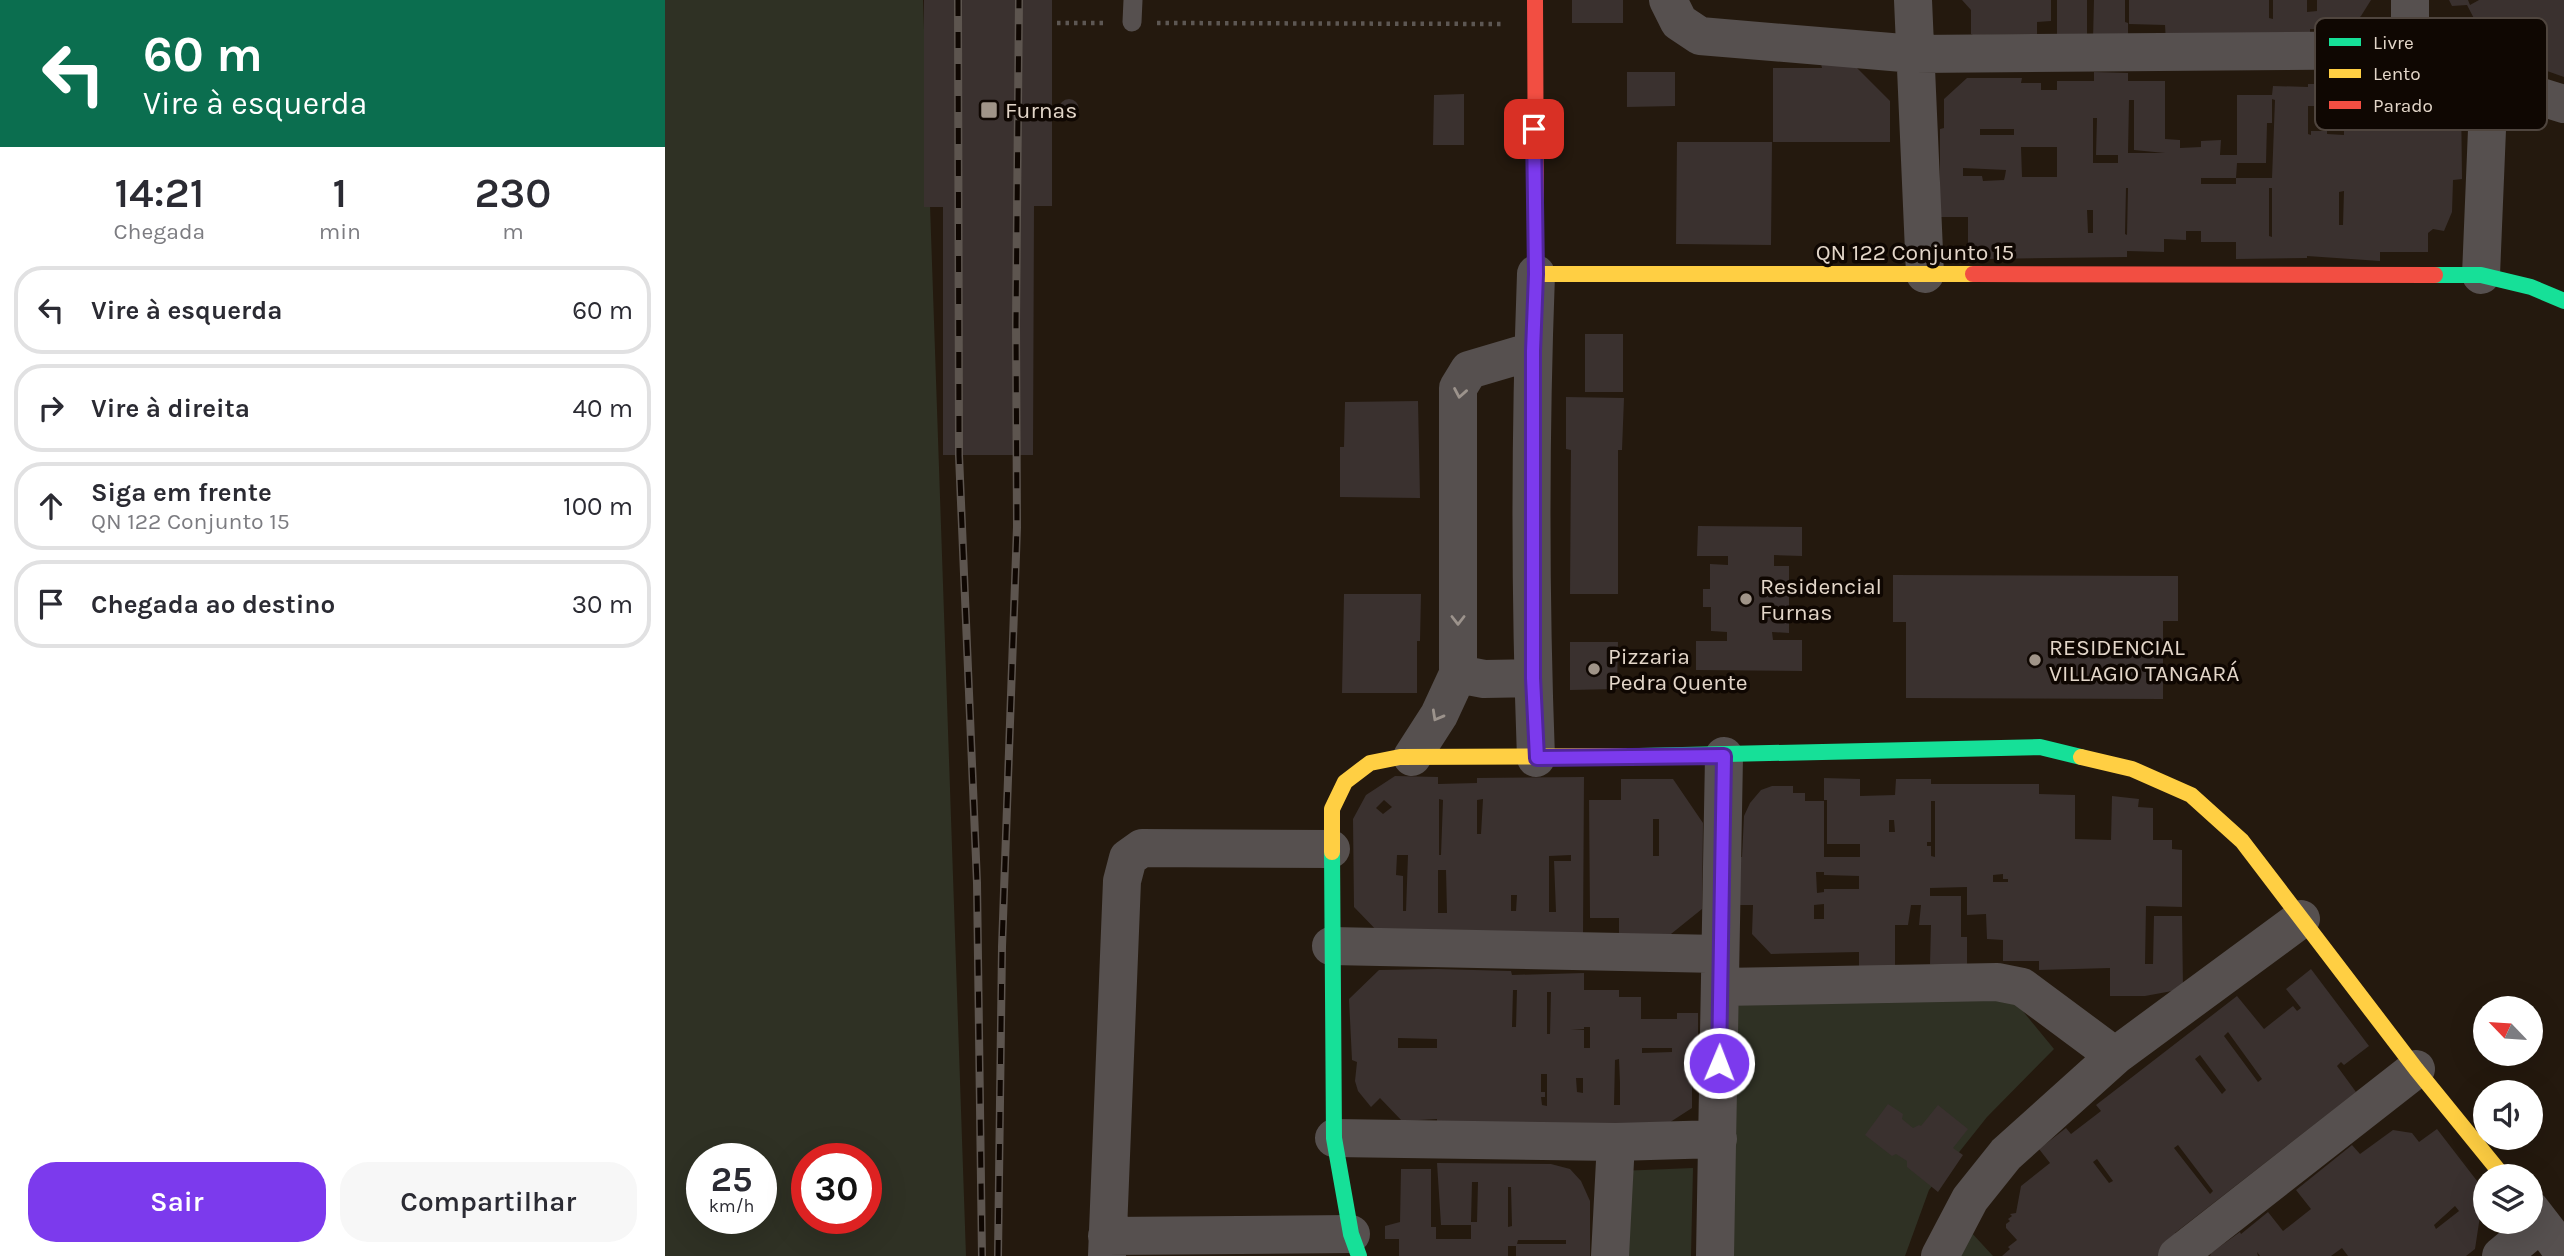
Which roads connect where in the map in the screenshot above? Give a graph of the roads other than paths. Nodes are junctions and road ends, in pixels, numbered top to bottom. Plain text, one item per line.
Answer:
1 (1133, 0) edge
2 (1535, 0) edge
3 (1668, 0) edge
4 (1913, 0) edge
5 (2410, 0) edge
6 (2410, 18) edge
7 (1132, 23) road end
8 (2315, 51) edge
9 (1915, 54) junction
10 (2547, 99) edge
11 (2564, 104) edge
12 (2487, 130) edge
13 (1536, 274) junction
14 (1925, 274) junction
15 (2481, 275) junction
16 (2564, 301) edge
17 (1533, 351) junction
18 (1458, 674) junction
19 (1533, 678) junction
20 (1724, 756) junction
21 (1412, 757) junction
22 (1537, 758) junction
23 (1331, 849) junction
24 (2301, 919) junction
25 (1331, 946) junction
26 (1719, 970) junction
27 (2115, 1056) junction
28 (2416, 1069) junction
29 (1335, 1138) junction
30 (1718, 1139) junction
31 (1616, 1142) junction
32 (2493, 1164) edge
33 (2543, 1226) edge
34 (2521, 1234) edge
35 (1355, 1245) edge
36 (1107, 1246) edge
37 (2564, 1253) edge
38 (1610, 1256) edge
39 (1715, 1256) edge
40 (1940, 1256) edge
41 (2177, 1256) edge
42 (2501, 1256) edge

1 - 7 lane
2 - 13 street
3 - 9 street
4 - 9 street
5 - 6 street
8 - 9 street
9 - 14 street
10 - 11 street
12 - 15 street
13 - 14 street, QN 122 Conjunto 15
13 - 17 street
14 - 15 street, QN 122 Conjunto 15
15 - 16 street, QN 122 Conjunto 15
17 -> 18 street
17 - 19 street
18 - 19 street
18 -> 21 street
19 - 22 street
20 - 22 street
20 - 24 street
20 - 26 street
21 - 22 street
21 - 23 street
23 - 25 street
23 - 36 street
24 - 27 street
24 - 28 street
25 - 26 street
25 - 29 street
26 - 27 street
26 - 30 street
27 - 40 street
28 - 32 street
28 - 41 street
29 - 31 street
29 - 35 street
30 - 31 street
30 - 39 street
31 - 38 street
33 - 37 street
34 - 42 street
35 - 36 street

